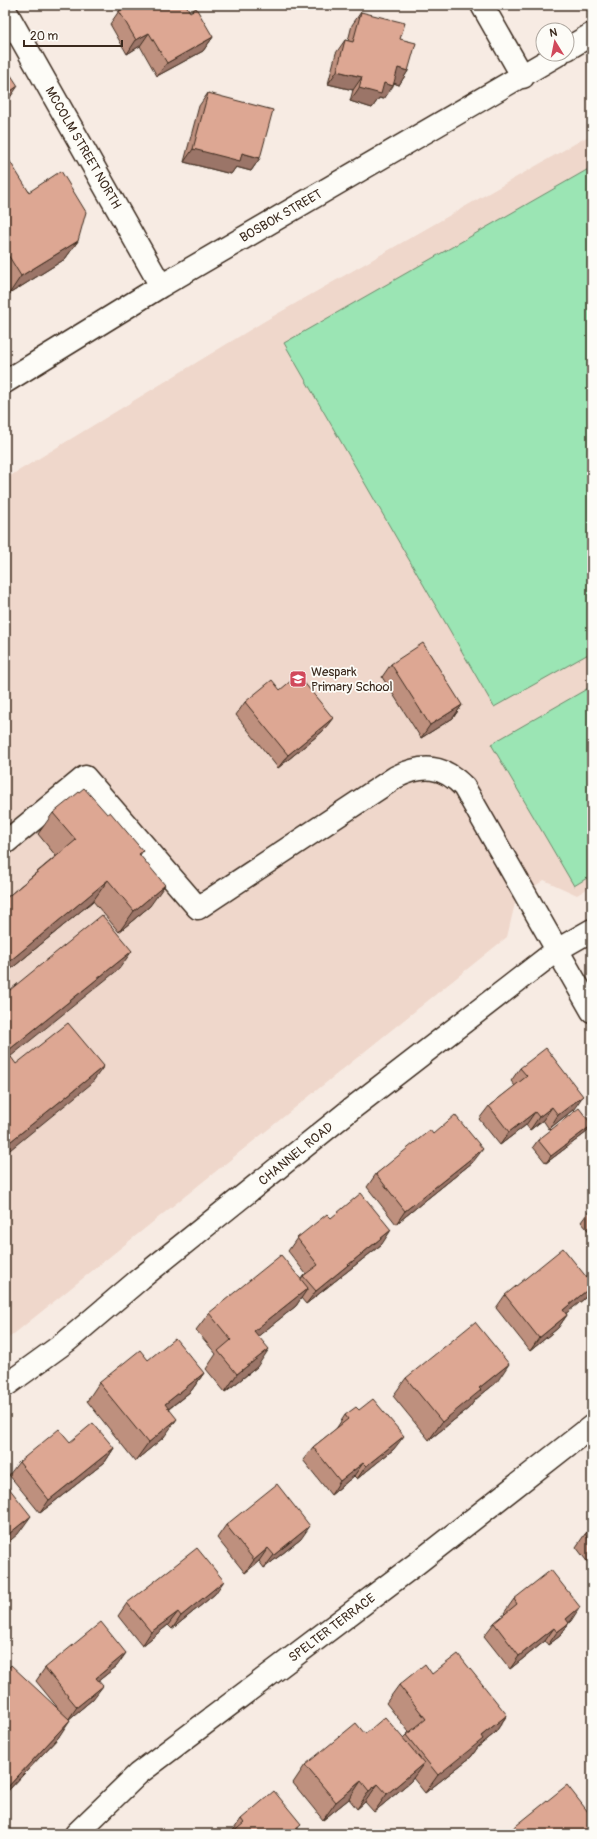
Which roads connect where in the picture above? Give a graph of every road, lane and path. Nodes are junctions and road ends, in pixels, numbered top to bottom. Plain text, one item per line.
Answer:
1 (482, 5) edge
2 (5, 10) edge
3 (592, 34) edge
4 (575, 44) edge
5 (546, 62) edge
6 (523, 77) junction
7 (161, 286) junction
8 (5, 382) edge
9 (5, 844) edge
10 (592, 930) edge
11 (557, 950) junction
12 (592, 1011) edge
13 (5, 1386) edge
14 (592, 1426) edge
15 (76, 1834) edge

1 - 6 street
2 - 7 street, MCCOLM STREET NORTH
3 - 4 street
5 - 6 street, BOSBOK STREET
6 - 7 street, BOSBOK STREET
7 - 8 street, BOSBOK STREET
9 - 11 street
10 - 11 street, CHANNEL ROAD
11 - 12 street
11 - 13 street, CHANNEL ROAD
14 - 15 street, SPELTER TERRACE

